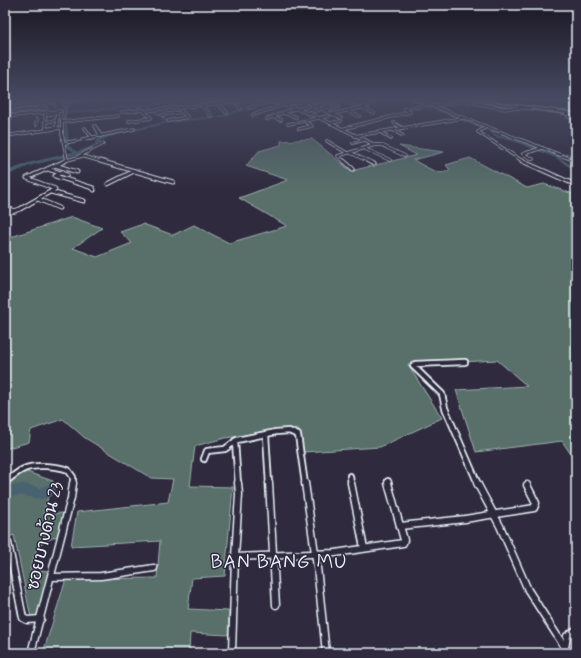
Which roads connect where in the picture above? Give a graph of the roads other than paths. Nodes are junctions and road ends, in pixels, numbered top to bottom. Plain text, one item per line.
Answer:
1 (46, 130) edge
2 (62, 130) edge
3 (86, 130) edge
4 (97, 130) edge
5 (127, 130) edge
6 (343, 130) edge
7 (386, 130) edge
8 (394, 130) edge
9 (481, 130) edge
10 (491, 130) edge
11 (35, 131) joint
12 (379, 131) junction
13 (6, 136) edge
14 (101, 136) junction
15 (355, 136) junction
16 (403, 136) dead end
17 (92, 138) junction
18 (390, 139) dead end
19 (326, 140) dead end
20 (364, 140) junction
21 (66, 143) junction
22 (104, 144) dead end
23 (353, 144) dead end
24 (374, 145) junction
25 (365, 149) junction
26 (541, 149) junction
27 (351, 152) junction
28 (347, 153) junction
29 (79, 156) junction
30 (405, 156) dead end
31 (67, 158) junction
32 (533, 159) dead end
33 (390, 160) dead end
34 (576, 161) edge
35 (374, 164) dead end
36 (55, 166) junction
37 (47, 169) junction
38 (353, 169) dead end
39 (134, 171) junction
40 (77, 172) dead end
41 (60, 173) junction
42 (67, 175) dead end
43 (173, 182) dead end
44 (108, 184) dead end
45 (575, 184) edge
46 (94, 190) dead end
47 (51, 192) junction
48 (38, 199) junction
49 (84, 201) dead end
50 (5, 207) edge
51 (59, 208) dead end
52 (15, 211) junction
53 (5, 214) edge
54 (465, 362) dead end
55 (266, 435) junction
56 (235, 441) junction
57 (204, 459) dead end
58 (350, 476) dead end
59 (388, 481) dead end
60 (5, 482) edge
61 (527, 485) dead end
62 (493, 514) junction
63 (400, 526) junction
64 (8, 543) dead end
65 (364, 548) junction
66 (317, 554) junction
67 (273, 556) junction
68 (235, 557) junction
69 (154, 568) dead end
70 (51, 577) junction
71 (276, 604) dead end
72 (41, 619) junction
73 (576, 630) edge
74 (566, 650) edge
75 (31, 653) edge
76 (232, 653) edge
77 (326, 653) edge

1 - 11 street
2 - 21 street
3 - 17 street
4 - 14 street
5 - 14 street
6 - 15 street
7 - 12 street
8 - 16 street
9 - 45 street
10 - 26 street
11 - 13 street
12 - 15 street
12 - 18 street
14 - 17 street
15 - 20 street
17 - 21 street
19 - 28 street
20 - 23 street
20 - 24 street
21 - 31 street
22 - 29 street
24 - 25 street
24 - 30 street
25 - 27 street
25 - 33 street
26 - 32 street
26 - 34 street
27 - 28 street
27 - 35 street
28 - 38 street
29 - 31 street
29 - 39 street
31 - 36 street
36 - 37 street
36 - 40 street
37 - 41 street
37 - 47 street
39 - 43 street
39 - 44 street
41 - 42 street
41 - 46 street
47 - 48 street
47 - 49 street
48 - 51 street
48 - 52 street
50 - 52 street
52 - 53 street
54 - 62 street
55 - 56 street
55 - 66 street
55 - 67 street
56 - 57 street
56 - 68 street
58 - 65 street
59 - 63 street
60 - 70 street, ซอยบางด้วน 23
61 - 62 street
62 - 63 street
62 - 74 street
63 - 65 street
64 - 72 street
65 - 66 street
66 - 67 street
66 - 77 street
67 - 68 street
67 - 71 street
68 - 76 street
69 - 70 street
70 - 72 street, ซอยบางด้วน 23
72 - 75 street, ซอยบางด้วน 23
73 - 74 street

